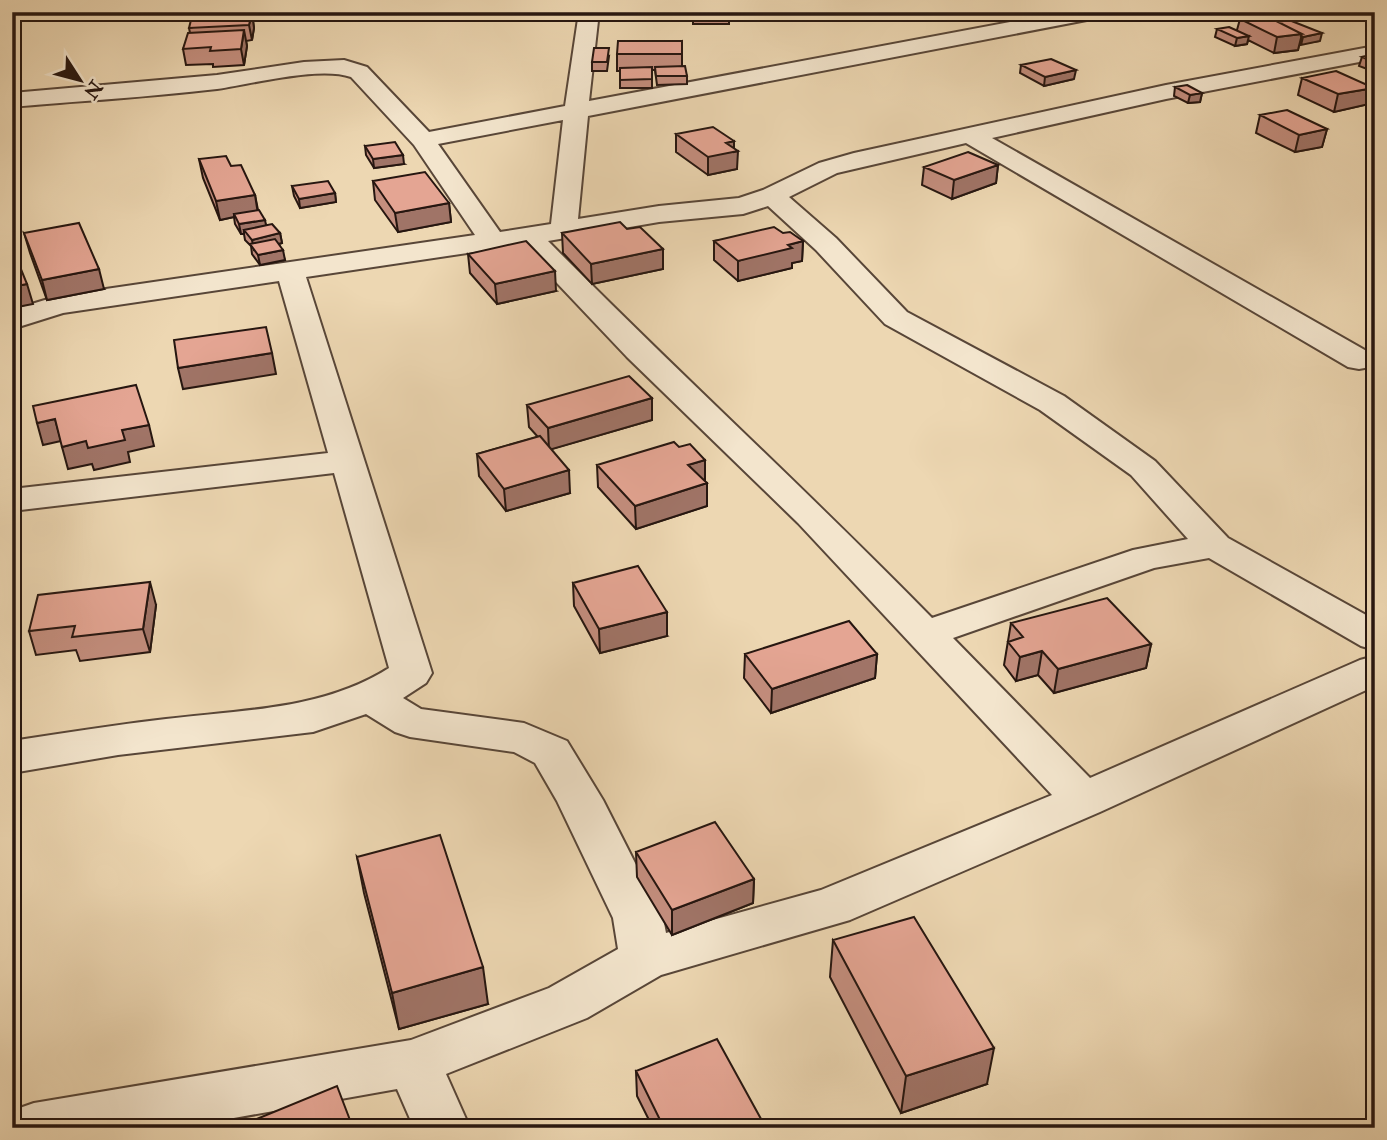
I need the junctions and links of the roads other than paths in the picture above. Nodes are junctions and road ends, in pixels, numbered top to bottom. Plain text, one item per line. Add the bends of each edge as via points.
1 (589, 12) edge
2 (1097, 12) edge
3 (1375, 52) edge
4 (12, 100) edge
5 (577, 110) junction
6 (971, 136) junction
7 (423, 140) junction
8 (772, 196) junction
9 (564, 230) junction
10 (528, 236) junction
11 (493, 241) junction
12 (290, 271) junction
13 (12, 320) edge
14 (1359, 360) dead end
15 (348, 461) junction
16 (12, 500) edge
17 (1214, 546) junction
18 (925, 634) junction
19 (1375, 637) edge
20 (1375, 670) edge
21 (369, 696) junction
22 (12, 757) edge
23 (1084, 800) junction
24 (645, 959) junction
25 (413, 1063) junction
26 (34, 1128) edge
27 (442, 1128) edge

1 - 5 street
2 - 5 street
3 - 6 street
4 - 7 street via 344,66 359,72
5 - 7 street
5 - 9 street
6 - 8 street via 828,168
6 - 14 street
7 - 11 street
8 - 9 street via 743,206
8 - 17 street via 826,244 896,318 1052,403 1143,468
9 - 10 street
10 - 11 street
10 - 18 street
11 - 12 street
12 - 13 street via 58,304
12 - 15 street
15 - 16 street
15 - 21 street via 411,673
17 - 18 street via 1146,558
17 - 19 street
18 - 23 street
20 - 23 street
21 - 22 street via 313,717
21 - 24 street via 410,722 524,738 551,752 638,918
23 - 24 street via 833,906
24 - 25 street via 568,1003
25 - 26 street
25 - 27 street

